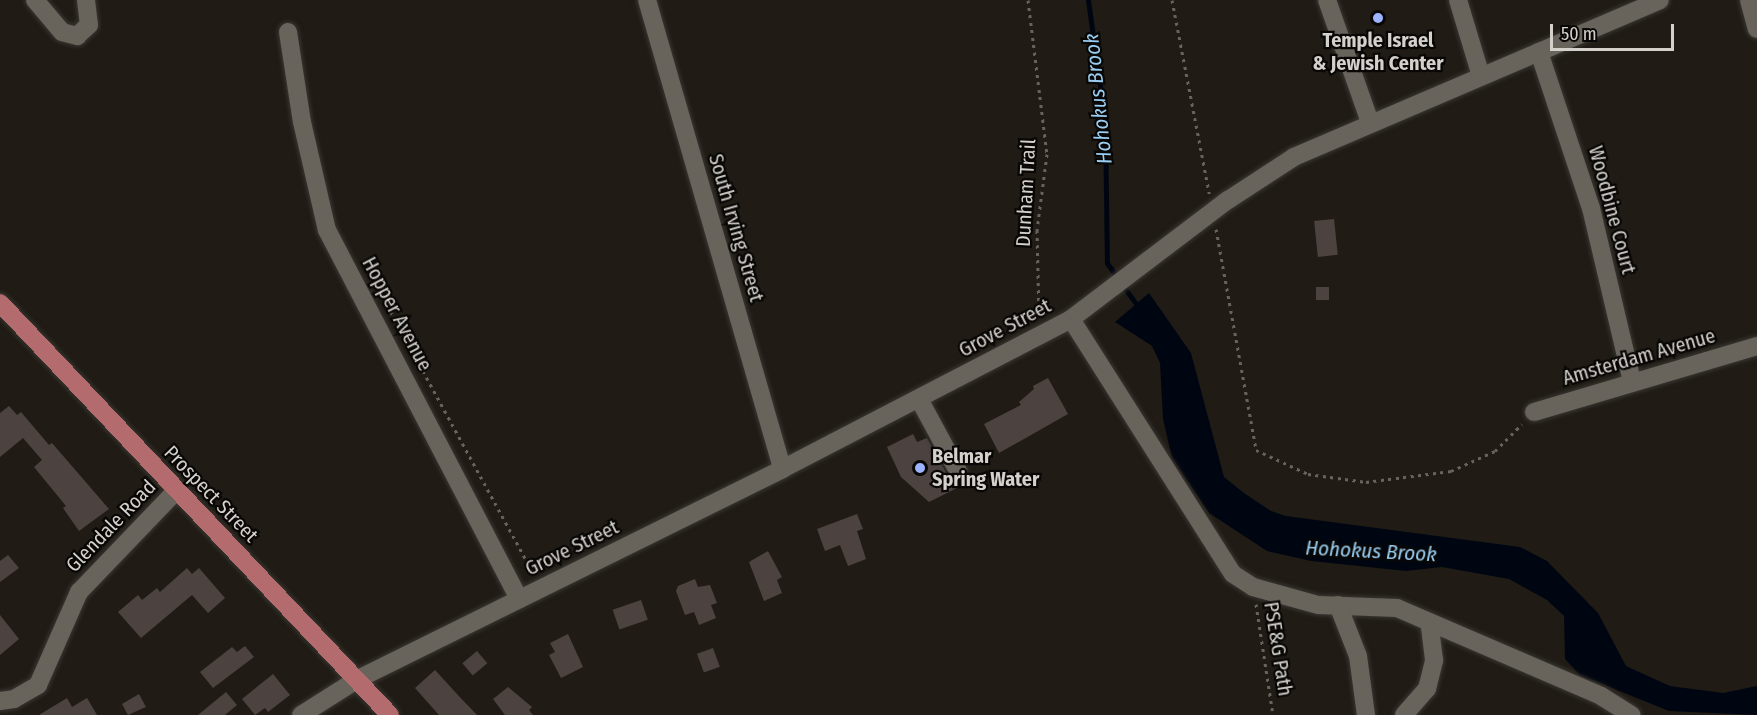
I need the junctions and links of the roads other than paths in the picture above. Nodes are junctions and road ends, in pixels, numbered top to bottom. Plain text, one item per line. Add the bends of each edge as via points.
1 (35, 0) edge
2 (86, 0) edge
3 (647, 0) edge
4 (1326, 0) edge
5 (1458, 0) edge
6 (1660, 0) edge
7 (1749, 0) edge
8 (1757, 30) edge
9 (288, 32) dead end
10 (1539, 52) junction
11 (1481, 76) junction
12 (1370, 122) junction
13 (0, 303) edge
14 (1071, 319) junction
15 (1757, 346) edge
16 (1632, 382) junction
17 (919, 399) junction
18 (1534, 412) road end
19 (782, 469) junction
20 (958, 471) dead end
21 (176, 491) junction
22 (519, 599) junction
23 (1338, 605) junction
24 (1430, 622) junction
25 (358, 679) junction
26 (0, 701) edge
27 (301, 715) edge
28 (390, 715) edge
29 (1366, 715) edge
30 (1404, 715) edge
31 (1632, 715) edge

1 - 2 street via 69,36 84,32 89,25
3 - 19 street, South Irving Street
4 - 12 street
5 - 11 street
6 - 10 street, Grove Street
7 - 8 street
9 - 22 street, Hopper Avenue via 302,122 327,230
10 - 11 street, Grove Street
10 - 16 street, Woodbine Court via 1591,208
11 - 12 street, Grove Street
12 - 14 street, Grove Street via 1260,177
13 - 21 main road, Prospect Street
14 - 17 street, Grove Street
14 - 23 street via 1233,574 1253,587 1318,606
15 - 16 street, Amsterdam Avenue
16 - 18 street, Amsterdam Avenue
17 - 19 street, Grove Street
17 - 20 street
19 - 22 street, Grove Street
21 - 25 main road, Prospect Street
21 - 26 street, Glendale Road via 80,592 38,685 14,699
22 - 25 street, Grove Street
23 - 24 street via 1397,608
23 - 29 street via 1358,656
24 - 30 street via 1434,660 1427,688
24 - 31 street via 1601,696
25 - 27 street, Grove Street
25 - 28 main road, Prospect Street

